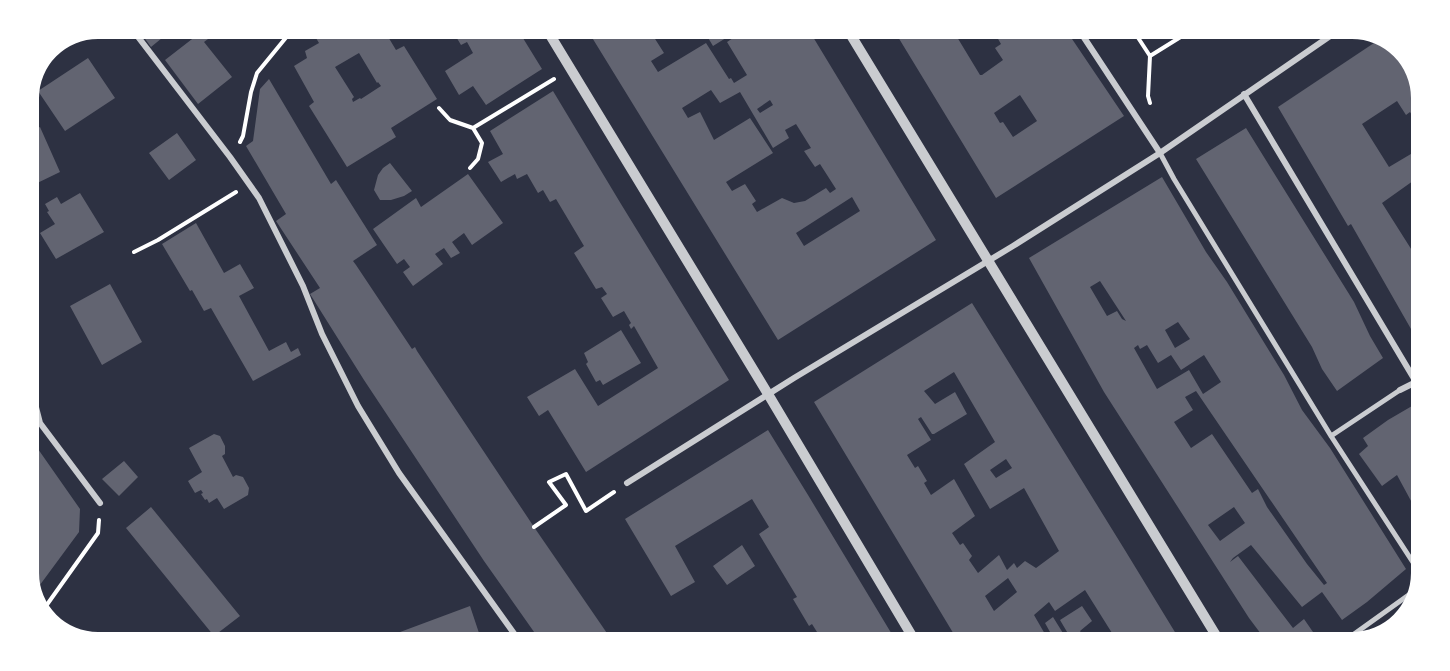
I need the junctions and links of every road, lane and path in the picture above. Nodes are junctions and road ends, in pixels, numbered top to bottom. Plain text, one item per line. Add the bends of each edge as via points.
1 (140, 39) edge
2 (285, 39) edge
3 (552, 39) edge
4 (853, 39) edge
5 (1085, 39) edge
6 (1139, 39) edge
7 (1177, 39) edge
8 (1326, 39) edge
9 (570, 69) junction
10 (1244, 94) junction
11 (439, 108) dead end
12 (473, 128) junction
13 (1160, 153) junction
14 (230, 157) junction
15 (470, 168) dead end
16 (249, 184) junction
17 (134, 252) dead end
18 (987, 261) junction
19 (1411, 371) edge
20 (1411, 384) edge
21 (1400, 390) joint
22 (768, 394) junction
23 (39, 419) edge
24 (1330, 436) junction
25 (627, 483) joint
26 (100, 503) joint
27 (534, 527) dead end
28 (1411, 559) edge
29 (1405, 598) edge
30 (48, 604) edge
31 (1357, 631) edge
32 (513, 632) edge
33 (910, 632) edge
34 (1214, 632) edge

1 - 14 street
2 - 14 path via 257,73 243,136
3 - 9 street
4 - 18 street
5 - 13 street
6 - 7 path via 1150,56
8 - 10 street
9 - 12 path
9 - 22 street
10 - 13 street
10 - 19 street
11 - 12 path via 450,120
12 - 15 path via 482,143 478,159
13 - 18 street
13 - 24 street
14 - 16 street
16 - 17 path
16 - 32 street via 303,286 358,406 399,473
18 - 22 street
18 - 34 street
20 - 21 street
21 - 24 street
22 - 25 street
22 - 33 street
23 - 26 street
24 - 28 street
25 - 27 path via 586,511 566,474 549,482 566,505
26 - 30 path via 98,533
29 - 31 street

